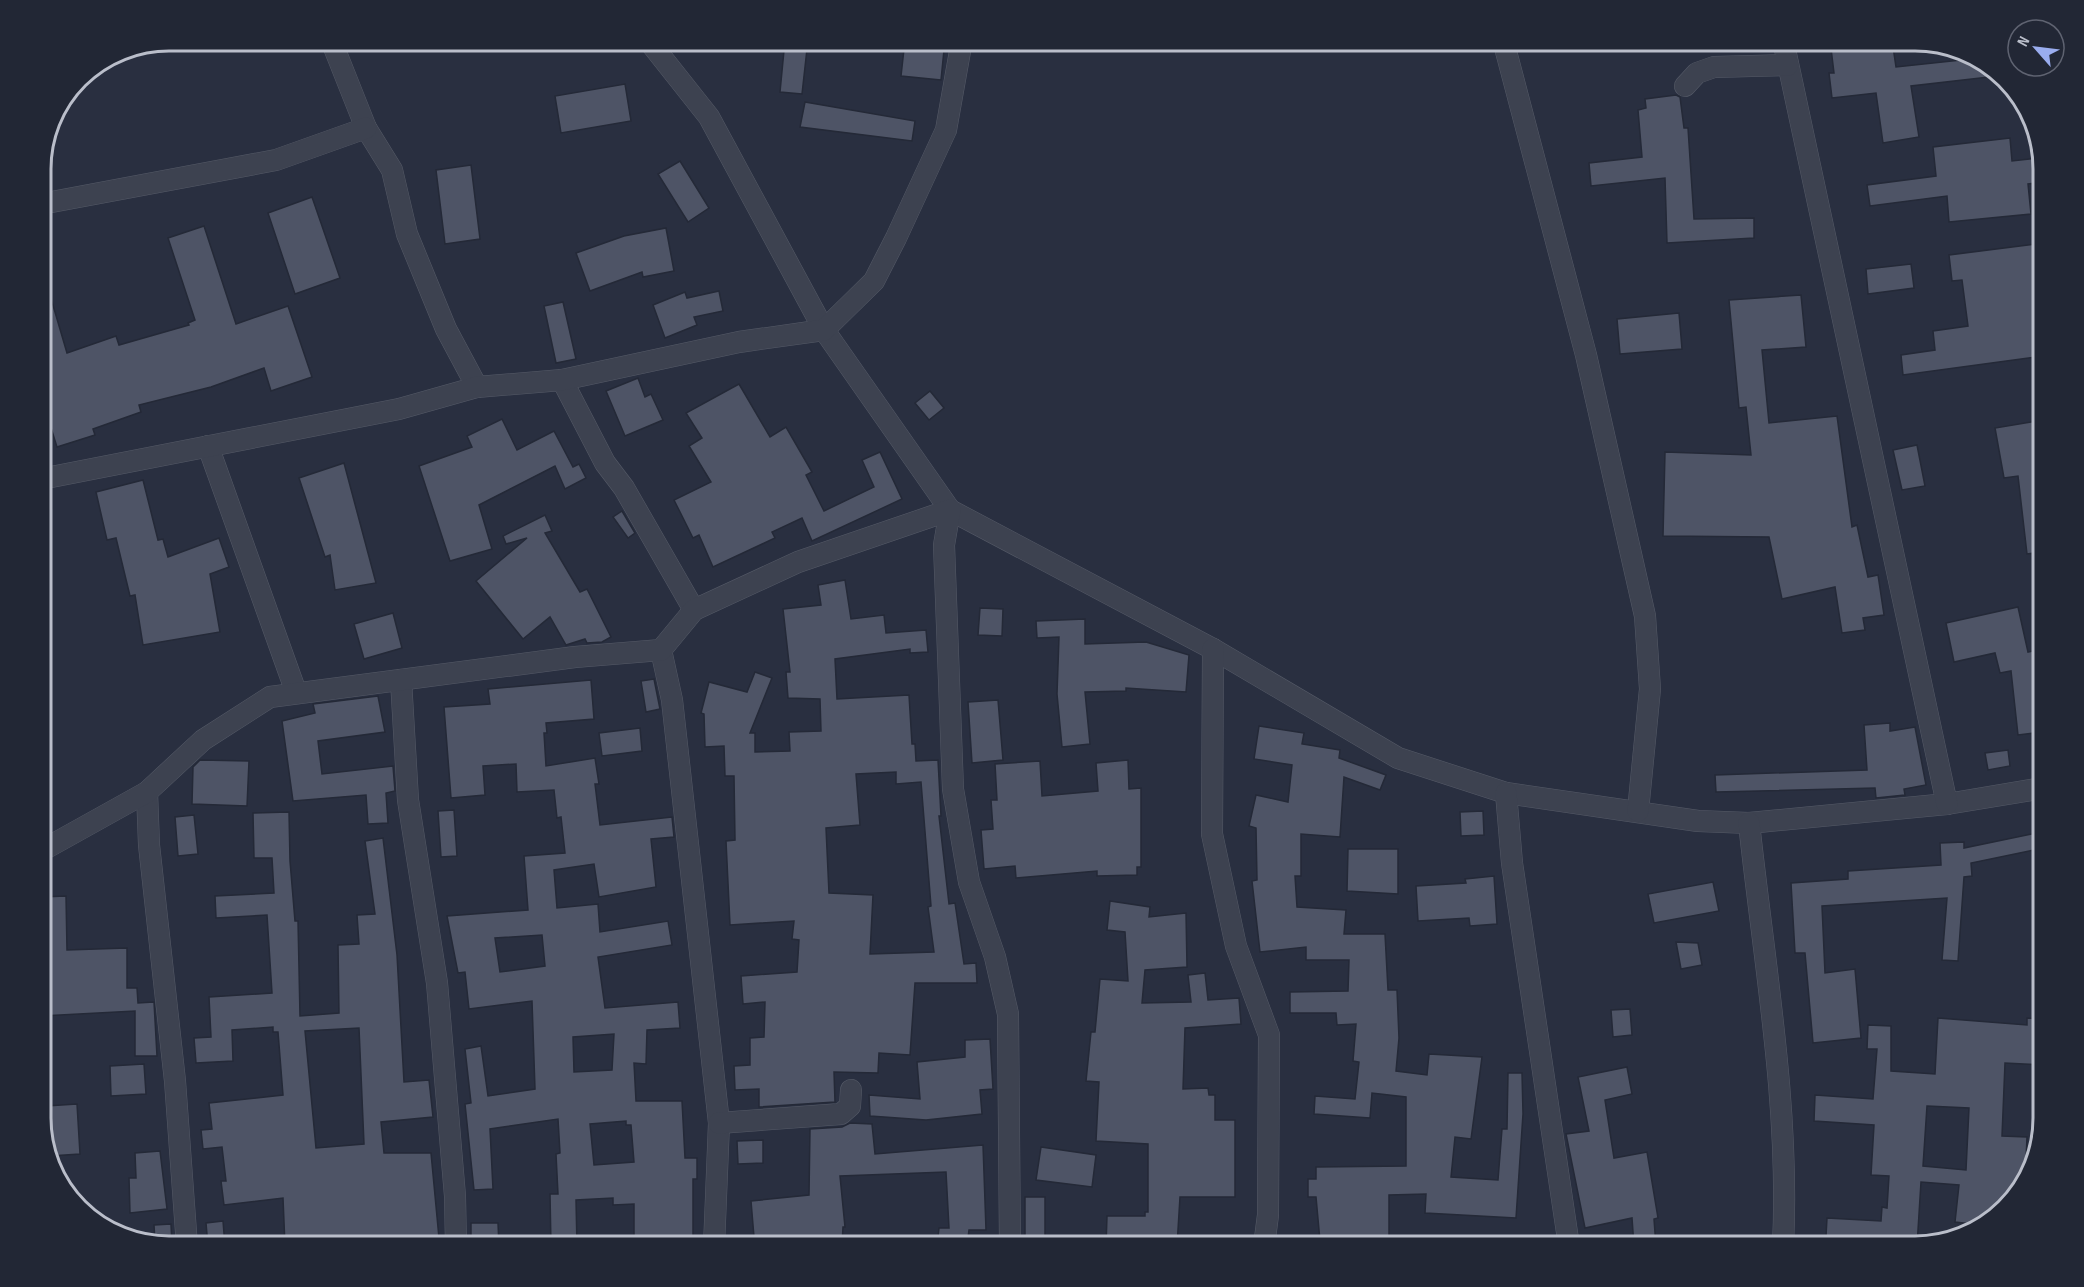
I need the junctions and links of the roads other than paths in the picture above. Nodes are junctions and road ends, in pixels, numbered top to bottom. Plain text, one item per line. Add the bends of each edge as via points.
1 (335, 51) edge
2 (657, 51) edge
3 (960, 51) edge
4 (1506, 51) edge
5 (1785, 51) edge
6 (1788, 65) junction
7 (1685, 86) dead end
8 (366, 128) junction
9 (51, 202) edge
10 (824, 330) junction
11 (562, 380) junction
12 (477, 387) junction
13 (208, 446) junction
14 (51, 477) edge
15 (950, 510) junction
16 (694, 610) junction
17 (661, 650) junction
18 (1213, 650) junction
19 (401, 681) junction
20 (296, 692) junction
21 (2033, 790) edge
22 (147, 792) junction
23 (1506, 793) junction
24 (1947, 804) junction
25 (1638, 811) junction
26 (1749, 823) junction
27 (51, 845) edge
28 (851, 1090) dead end
29 (719, 1123) junction
30 (186, 1236) edge
31 (456, 1236) edge
32 (714, 1236) edge
33 (1010, 1236) edge
34 (1265, 1236) edge
35 (1568, 1236) edge
36 (1784, 1236) edge

1 - 8 street
2 - 10 street via 708,117
3 - 10 street via 946,130 906,218 874,281
4 - 25 street via 1586,355 1645,616 1650,689
5 - 6 street
6 - 7 street via 1714,68 1697,73
6 - 24 street
8 - 9 street via 276,160
8 - 12 street via 392,170 407,234 446,329
10 - 11 street via 739,342
10 - 15 street
11 - 12 street
11 - 16 street via 605,463 624,488
12 - 13 street via 399,409
13 - 14 street
13 - 20 street
15 - 16 street via 798,562
15 - 18 street
15 - 33 street via 944,545 952,789 969,882 995,957 1008,1014
16 - 17 street
17 - 19 street via 575,657
17 - 29 street via 672,700
18 - 23 street via 1398,758
18 - 34 street via 1212,834 1236,946 1269,1035
19 - 20 street
19 - 31 street via 408,800 437,983
20 - 22 street via 270,697 203,740
21 - 24 street
22 - 27 street
22 - 30 street
23 - 25 street
23 - 35 street via 1512,863
24 - 26 street
25 - 26 street via 1698,821
26 - 36 street via 1781,1111
28 - 29 street via 850,1106 841,1114
29 - 32 street

